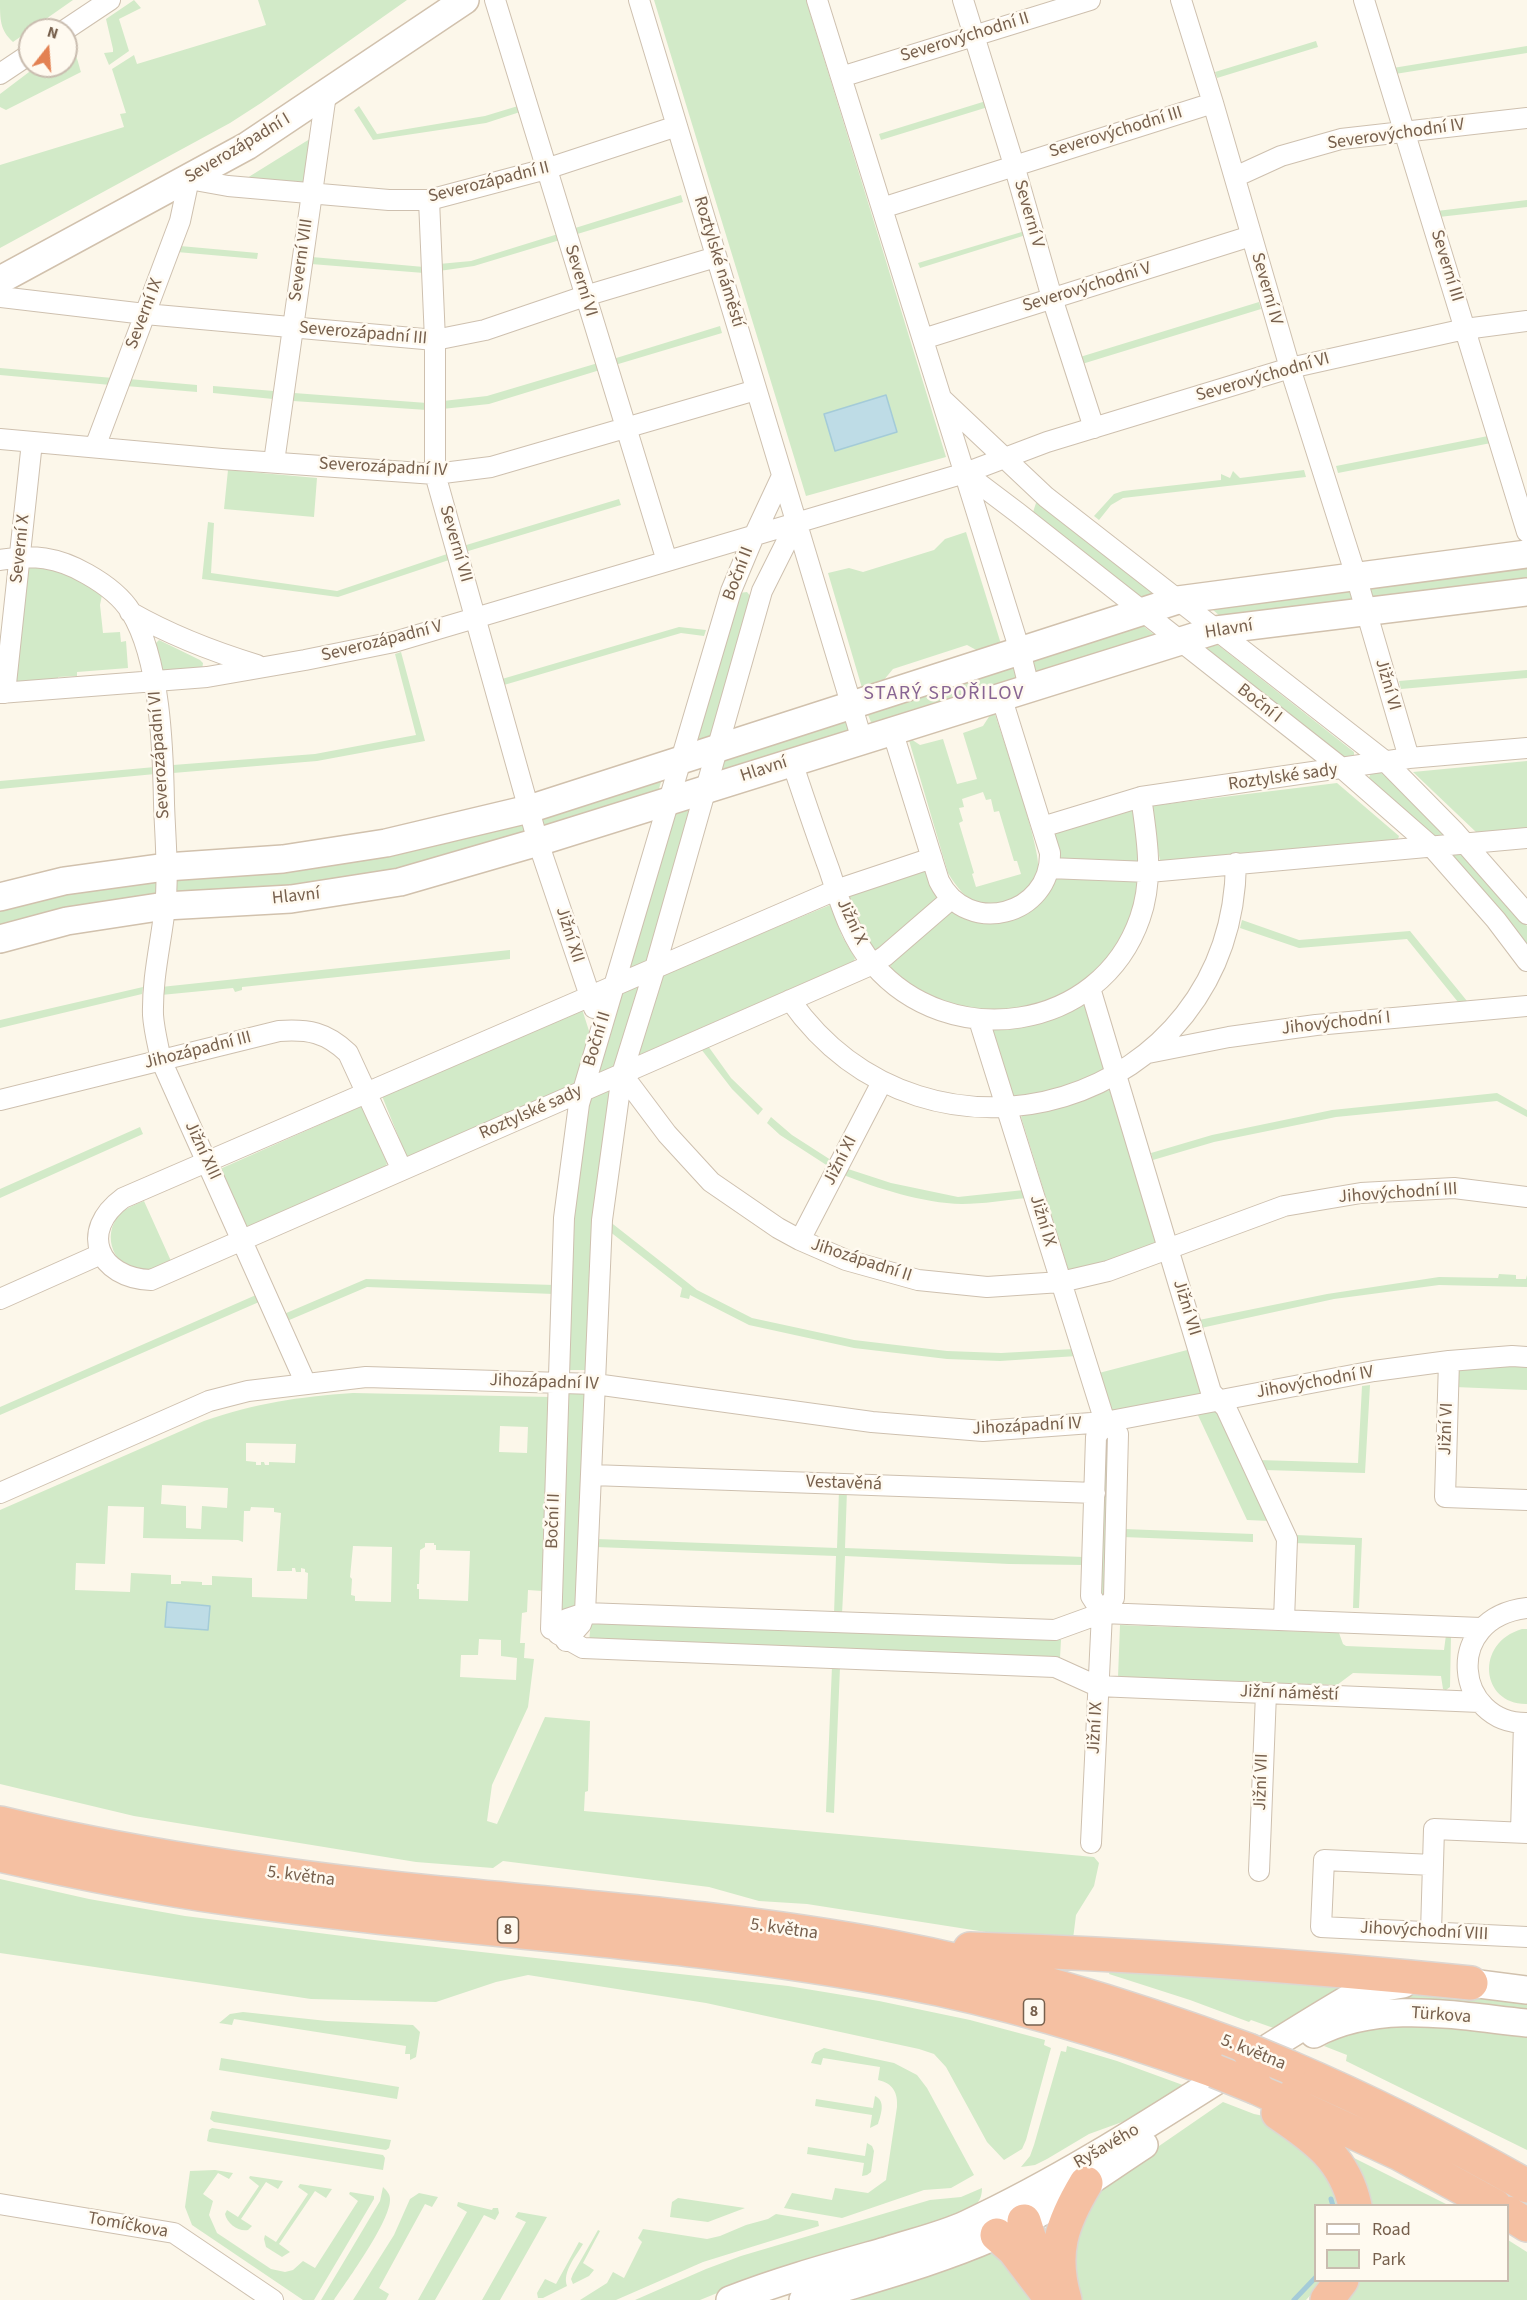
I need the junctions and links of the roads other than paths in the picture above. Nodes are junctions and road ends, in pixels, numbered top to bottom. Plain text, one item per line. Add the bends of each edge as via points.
1 (110, 0) edge
2 (465, 0) edge
3 (495, 0) edge
4 (639, 0) edge
5 (817, 0) edge
6 (963, 0) edge
7 (1090, 0) edge
8 (1181, 0) edge
9 (1364, 0) edge
10 (78, 21) edge
11 (975, 35) junction
12 (18, 59) edge
13 (2, 66) edge
14 (841, 77) junction
15 (326, 94) junction
16 (1213, 102) junction
17 (1527, 118) edge
18 (677, 126) junction
19 (1405, 131) junction
20 (1014, 165) junction
21 (546, 169) junction
22 (1235, 177) junction
23 (189, 179) junction
24 (311, 193) junction
25 (429, 200) junction
26 (882, 208) junction
27 (1251, 236) junction
28 (716, 258) junction
29 (0, 280) edge
30 (585, 296) junction
31 (0, 297) edge
32 (1052, 298) junction
33 (145, 315) junction
34 (1527, 321) edge
35 (293, 328) junction
36 (1465, 329) junction
37 (923, 339) junction
38 (435, 340) junction
39 (1290, 368) junction
40 (756, 390) junction
41 (942, 399) junction
42 (626, 428) junction
43 (1094, 428) junction
44 (0, 439) edge
45 (32, 442) junction
46 (95, 447) junction
47 (1003, 457) junction
48 (274, 462) junction
49 (965, 473) junction
50 (435, 474) junction
51 (782, 476) junction
52 (796, 523) junction
53 (1527, 532) edge
54 (754, 536) junction
55 (1527, 554) edge
56 (20, 557) junction
57 (0, 560) edge
58 (667, 561) junction
59 (1356, 576) junction
60 (1527, 592) edge
61 (1178, 600) junction
62 (1142, 611) junction
63 (130, 612) junction
64 (1365, 612) junction
65 (476, 618) junction
66 (1216, 630) junction
67 (1178, 640) junction
68 (1020, 651) junction
69 (262, 667) junction
70 (154, 681) junction
71 (1029, 687) junction
72 (3, 693) edge
73 (1001, 696) junction
74 (851, 705) junction
75 (892, 730) junction
76 (862, 740) junction
77 (716, 748) junction
78 (1527, 748) edge
79 (1408, 758) junction
80 (680, 760) junction
81 (792, 762) junction
82 (1386, 762) junction
83 (1343, 769) junction
84 (705, 789) junction
85 (1141, 797) junction
86 (668, 801) junction
87 (529, 809) junction
88 (1042, 827) junction
89 (1527, 838) edge
90 (538, 842) junction
91 (1466, 843) junction
92 (1431, 846) junction
93 (932, 858) junction
94 (1236, 863) junction
95 (166, 867) junction
96 (1049, 868) junction
97 (1149, 872) junction
98 (836, 890) junction
99 (0, 897) edge
100 (951, 899) junction
101 (165, 906) junction
102 (1527, 914) edge
103 (0, 939) edge
104 (1527, 961) edge
105 (873, 964) junction
106 (655, 968) junction
107 (616, 985) junction
108 (1090, 988) junction
109 (590, 996) junction
110 (790, 1000) junction
111 (1527, 1006) edge
112 (979, 1020) junction
113 (600, 1029) junction
114 (1146, 1054) junction
115 (161, 1060) junction
116 (622, 1074) junction
117 (1116, 1075) junction
118 (882, 1082) junction
119 (582, 1091) junction
120 (366, 1093) junction
121 (0, 1100) edge
122 (1006, 1108) junction
123 (208, 1161) junction
124 (402, 1170) junction
125 (1527, 1197) edge
126 (242, 1240) junction
127 (800, 1240) junction
128 (1168, 1250) junction
129 (101, 1254) junction
130 (1062, 1282) junction
131 (0, 1299) edge
132 (1527, 1357) edge
133 (1449, 1361) junction
134 (558, 1383) junction
135 (306, 1384) junction
136 (594, 1384) junction
137 (1218, 1400) junction
138 (1105, 1422) junction
139 (592, 1475) junction
140 (0, 1493) edge
141 (1095, 1493) junction
142 (1527, 1500) edge
143 (1527, 1608) edge
144 (585, 1613) junction
145 (1102, 1613) junction
146 (1284, 1620) junction
147 (1481, 1628) junction
148 (559, 1635) junction
149 (1097, 1686) junction
150 (1266, 1693) junction
151 (1480, 1702) junction
152 (1526, 1723) edge
153 (0, 1823) edge
154 (1524, 1833) edge
155 (1091, 1843) dead end
156 (0, 1855) edge
157 (1433, 1865) junction
158 (1259, 1871) dead end
159 (1431, 1932) junction
160 (1527, 1937) edge
161 (892, 1947) junction
162 (1471, 1983) junction
163 (1527, 1990) edge
164 (1356, 2018) joint
165 (1527, 2023) edge
166 (1253, 2090) junction
167 (1421, 2128) junction
168 (1527, 2171) edge
169 (1086, 2183) junction
170 (1527, 2187) edge
171 (0, 2204) edge
172 (1355, 2204) edge
173 (1493, 2204) edge
174 (1509, 2214) edge
175 (965, 2225) junction
176 (1527, 2225) edge
177 (1010, 2228) junction
178 (1340, 2282) edge
179 (1055, 2298) edge
180 (273, 2300) edge
181 (730, 2300) edge
182 (803, 2300) edge
183 (1327, 2300) edge

1 - 10 street
2 - 15 street, Severozápadní I
3 - 21 street, Severní VI
4 - 18 street, Roztylské náměstí
5 - 14 street
6 - 11 street, Severní V
7 - 11 street, Severovýchodní II
8 - 16 street, Severní IV
9 - 19 street, Severní III
11 - 14 street, Severovýchodní II
11 - 20 street, Severní V
12 - 13 street
14 - 26 street
15 - 23 street, Severozápadní I
15 - 24 street, Severní VIII
16 - 20 street, Severovýchodní III
16 - 22 street, Severní IV
17 - 19 street, Severovýchodní IV
18 - 21 street, Severozápadní II
18 - 28 street, Roztylské náměstí
19 - 22 street, Severovýchodní IV via 1315,146
19 - 36 street, Severní III
20 - 26 street, Severovýchodní III
20 - 32 street, Severní V
21 - 25 street, Severozápadní II
21 - 30 street, Severní VI
22 - 27 street, Severní IV
23 - 24 street, Severozápadní II
23 - 29 street, Severozápadní I
23 - 33 street, Severní IX via 184,210
24 - 25 street, Severozápadní II
24 - 35 street, Severní VIII
25 - 38 street, Severní VII
26 - 37 street
27 - 32 street, Severovýchodní V
27 - 39 street, Severní IV
28 - 30 street, Severozápadní III
28 - 40 street, Roztylské náměstí
30 - 38 street, Severozápadní III via 485,330
30 - 42 street, Severní VI
31 - 33 street, Severozápadní III
32 - 37 street, Severovýchodní V
32 - 43 street, Severní V
33 - 35 street, Severozápadní III
33 - 46 street, Severní IX
34 - 36 street, Severovýchodní VI
35 - 38 street, Severozápadní III
35 - 48 street, Severní VIII
36 - 39 street, Severovýchodní VI
36 - 53 street, Severní III
37 - 41 street
38 - 50 street, Severní VII
39 - 43 street, Severovýchodní VI
39 - 59 street, Severní IV
40 - 42 street, Severozápadní IV
40 - 51 street, Roztylské náměstí
41 - 47 street
41 - 49 street
42 - 50 street, Severozápadní IV via 491,467
42 - 58 street, Severní VI
43 - 47 street, Severovýchodní VI
44 - 45 street, Severozápadní IV
45 - 46 street, Severozápadní IV
45 - 56 street, Severní X
46 - 48 street, Severozápadní IV
47 - 49 street, Severovýchodní VI
47 - 61 street, Boční I via 1046,497
48 - 50 street, Severozápadní IV
49 - 52 street
49 - 62 street, Boční I
49 - 68 street
50 - 65 street, Severní VII
51 - 52 street, Roztylské náměstí
51 - 54 street, Boční II
52 - 54 street, Severozápadní V
52 - 74 street, Roztylské náměstí
52 - 77 street, Boční II via 762,591
54 - 58 street, Severozápadní V
54 - 80 street, Boční II via 731,591
55 - 59 street, Hlavní
56 - 57 street, Severozápadní VI
56 - 63 street, Severozápadní VI via 43,557 78,569 98,581
56 - 72 street, Severní X
58 - 65 street, Severozápadní V
59 - 61 street, Hlavní
59 - 64 street, Jižní VI
60 - 64 street, Hlavní
61 - 62 street, Hlavní
61 - 66 street, Boční I
62 - 67 street, Boční I
62 - 68 street, Hlavní
63 - 69 street, Severozápadní VI via 207,650
63 - 70 street, Severozápadní VI
64 - 66 street, Hlavní
64 - 79 street, Jižní VI
65 - 69 street, Severozápadní V via 394,642
65 - 87 street, Severní VII
66 - 67 street, Hlavní
66 - 82 street, Boční I
67 - 71 street, Hlavní
67 - 83 street, Boční I
68 - 71 street
68 - 74 street, Hlavní
69 - 70 street, Severozápadní V
70 - 72 street, Severozápadní V
70 - 95 street, Severozápadní VI via 161,726
71 - 73 street, Hlavní
73 - 75 street, Hlavní
73 - 88 street
74 - 76 street, Roztylské náměstí
74 - 77 street, Hlavní
75 - 76 street, Hlavní
75 - 93 street
76 - 81 street, Hlavní
77 - 80 street, Hlavní
77 - 84 street, Boční II
78 - 79 street, Roztylské sady
79 - 82 street, Roztylské sady
80 - 86 street, Boční II
80 - 87 street, Hlavní
81 - 84 street, Hlavní
81 - 98 street, Jižní X
82 - 83 street, Roztylské sady
82 - 91 street, Boční I
83 - 85 street, Roztylské sady
83 - 92 street, Boční I
84 - 86 street, Hlavní
84 - 106 street, Boční II
85 - 88 street, Roztylské sady
85 - 97 street, Jižní X
86 - 90 street, Hlavní
86 - 107 street, Boční II
87 - 90 street, Jižní XII
87 - 95 street, Hlavní via 386,843 283,859
88 - 96 street via 1050,853
89 - 91 street
90 - 101 street, Hlavní via 400,882 291,899
90 - 109 street, Jižní XII
91 - 92 street
91 - 102 street, Boční I
92 - 94 street
92 - 104 street, Boční I
93 - 98 street
93 - 100 street via 939,881
94 - 97 street
94 - 114 street via 1230,920 1213,968 1192,1004
95 - 99 street, Hlavní via 64,881
95 - 101 street, Severozápadní VI
96 - 97 street
96 - 100 street via 1037,892 1012,910 999,914 975,912
97 - 108 street, Jižní X via 1143,909 1129,942
98 - 105 street, Jižní X via 851,929
98 - 106 street
100 - 105 street, Roztylské sady
101 - 103 street, Hlavní via 67,921
101 - 115 street, Jižní XIII via 153,991 153,1018
105 - 110 street, Roztylské sady
105 - 112 street, Jižní X via 897,987 928,1006
106 - 107 street
106 - 116 street, Boční II
107 - 109 street
107 - 113 street, Boční II
108 - 112 street, Jižní X via 1033,1016
108 - 117 street, Jižní VII
109 - 113 street, Jižní XII
109 - 120 street
110 - 116 street, Roztylské sady
110 - 118 street via 835,1050
111 - 114 street, Jihovýchodní I via 1316,1025
112 - 122 street, Jižní IX
113 - 119 street, Boční II
114 - 117 street
115 - 120 street, Jihozápadní III via 279,1031 318,1033 348,1053
115 - 121 street, Jihozápadní III
115 - 123 street, Jižní XIII
116 - 119 street, Roztylské sady
116 - 127 street, Jihozápadní II via 667,1134 711,1182
116 - 136 street, Boční II via 602,1221
117 - 122 street via 1053,1101
117 - 128 street, Jižní VII
118 - 122 street via 929,1100
118 - 127 street, Jižní XI
119 - 124 street, Roztylské sady
119 - 134 street, Boční II via 564,1218
120 - 123 street
120 - 124 street, Jihozápadní III
122 - 130 street, Jižní IX
123 - 126 street, Jižní XIII
123 - 129 street via 112,1206 99,1231
124 - 126 street, Roztylské sady
125 - 128 street, Jihovýchodní III via 1454,1188 1361,1193 1284,1206
126 - 129 street, Roztylské sady via 151,1280 120,1274
126 - 135 street, Jižní XIII
127 - 130 street, Jihozápadní II via 846,1260 918,1280 987,1287
128 - 130 street, Jihovýchodní III
128 - 137 street, Jižní VII via 1211,1392
129 - 131 street
130 - 138 street, Jižní IX
132 - 133 street, Jihovýchodní IV
133 - 137 street, Jihovýchodní IV
133 - 142 street, Jižní VI via 1445,1497
134 - 135 street, Jihozápadní IV via 366,1377
134 - 136 street, Jihozápadní IV
134 - 148 street, Boční II
135 - 140 street, Jihozápadní IV via 248,1391 209,1401
136 - 138 street, Jihozápadní IV via 872,1422 983,1431
136 - 139 street, Boční II
137 - 138 street, Jihovýchodní IV
137 - 146 street, Jižní VII via 1227,1408 1287,1539
138 - 141 street, Jižní IX via 1096,1437
138 - 145 street, Jižní IX via 1118,1434 1114,1598
139 - 141 street, Vestavěná
139 - 144 street, Boční II
141 - 145 street, Jižní IX via 1090,1596
143 - 147 street via 1495,1616
144 - 145 street via 1055,1630
144 - 148 street via 581,1624
145 - 146 street
145 - 149 street, Jižní IX
146 - 147 street
147 - 151 street via 1468,1657 1472,1689
148 - 149 street via 583,1648 1055,1667
149 - 150 street, Jižní náměstí
149 - 155 street, Jižní IX
150 - 151 street, Jižní náměstí
150 - 158 street, Jižní VII
151 - 152 street via 1508,1721
152 - 154 street
153 - 161 highway, 5. května / 8 via 231,1868 704,1919
154 - 157 street via 1434,1828
156 - 166 highway, 5. května / 8, bridge via 225,1898 690,1948 849,1972 1023,2008 1120,2037 1215,2071
157 - 159 street
157 - 159 street, Jihovýchodní VIII via 1324,1860 1321,1927
159 - 160 street, Jihovýchodní VIII
161 - 162 highway via 1099,1954 1356,1971
161 - 167 highway, 5. května / 8, bridge via 1073,1991 1248,2050
162 - 163 street, Türkova
162 - 175 street, Ryšavého via 1397,1984 1350,1998 1171,2111 1013,2202
164 - 165 street, Türkova via 1411,2013
164 - 169 street, Ryšavého via 1306,2039
166 - 172 highway via 1327,2151 1348,2179
166 - 173 highway, 5. května / 8 via 1400,2154
167 - 168 highway
167 - 170 highway, 5. května / 8
169 - 177 street, Ryšavého
169 - 179 highway via 1067,2215
171 - 180 street, Tomíčkova via 174,2233
174 - 176 highway
175 - 177 street
175 - 181 street, Ryšavého
177 - 179 highway
177 - 182 street, Ryšavého via 969,2247
178 - 183 highway

